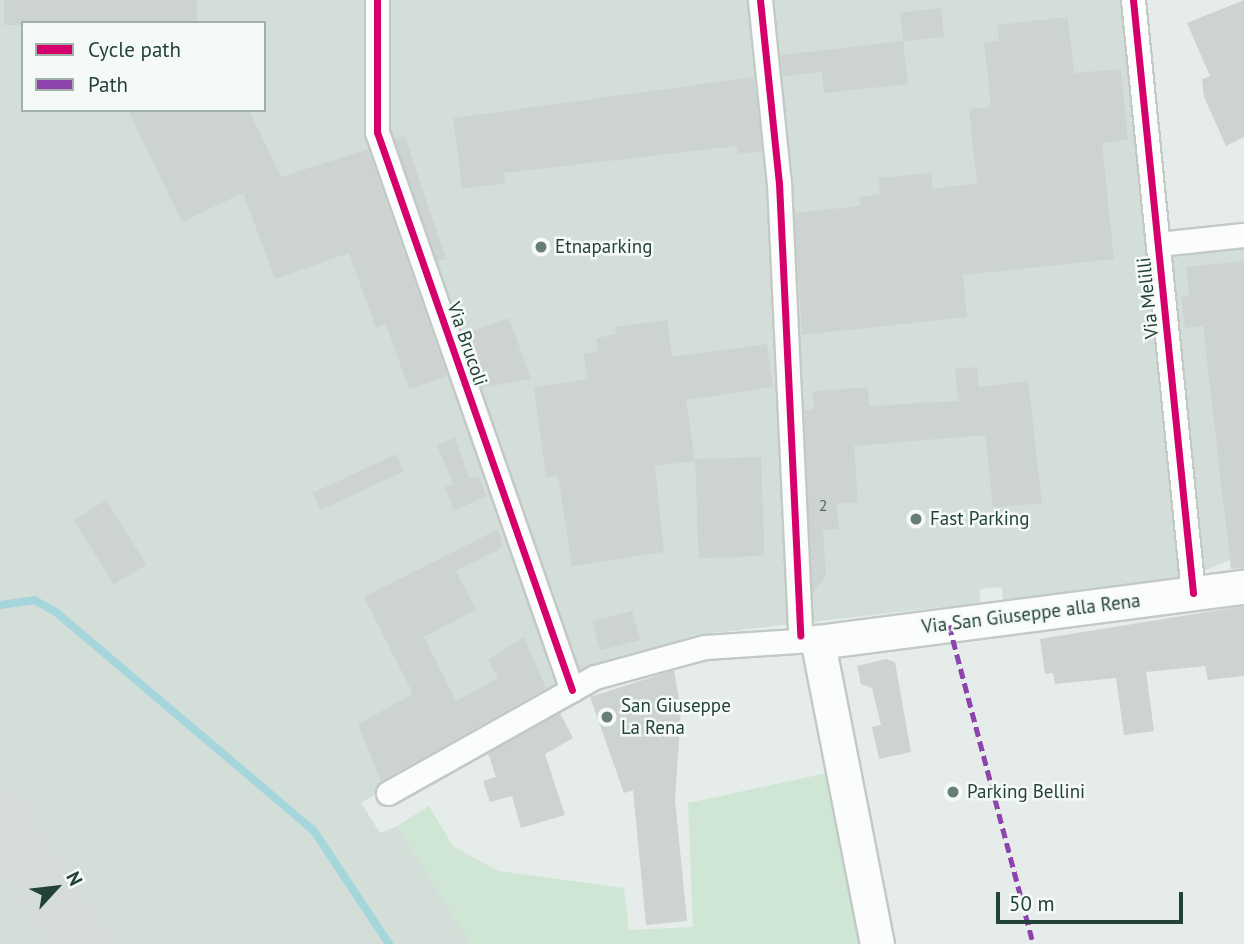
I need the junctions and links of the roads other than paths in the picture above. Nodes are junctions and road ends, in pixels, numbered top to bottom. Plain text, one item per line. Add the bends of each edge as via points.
1 (377, 0) edge
2 (760, 0) edge
3 (1133, 0) edge
4 (1244, 235) edge
5 (1158, 244) junction
6 (1244, 587) edge
7 (1193, 593) junction
8 (809, 639) junction
9 (572, 690) junction
10 (388, 793) dead end
11 (877, 944) edge

1 - 9 street, Via Brucoli via 372,90 377,132
2 - 8 street via 779,183
3 - 5 street, Via Melilli
4 - 5 street
5 - 7 street, Via Melilli
6 - 7 main road, Via San Giuseppe alla Rena
7 - 8 main road, Via San Giuseppe alla Rena
8 - 9 street, Via San Giuseppe alla Rena via 674,654
8 - 11 main road
9 - 10 street, Via San Giuseppe alla Rena

